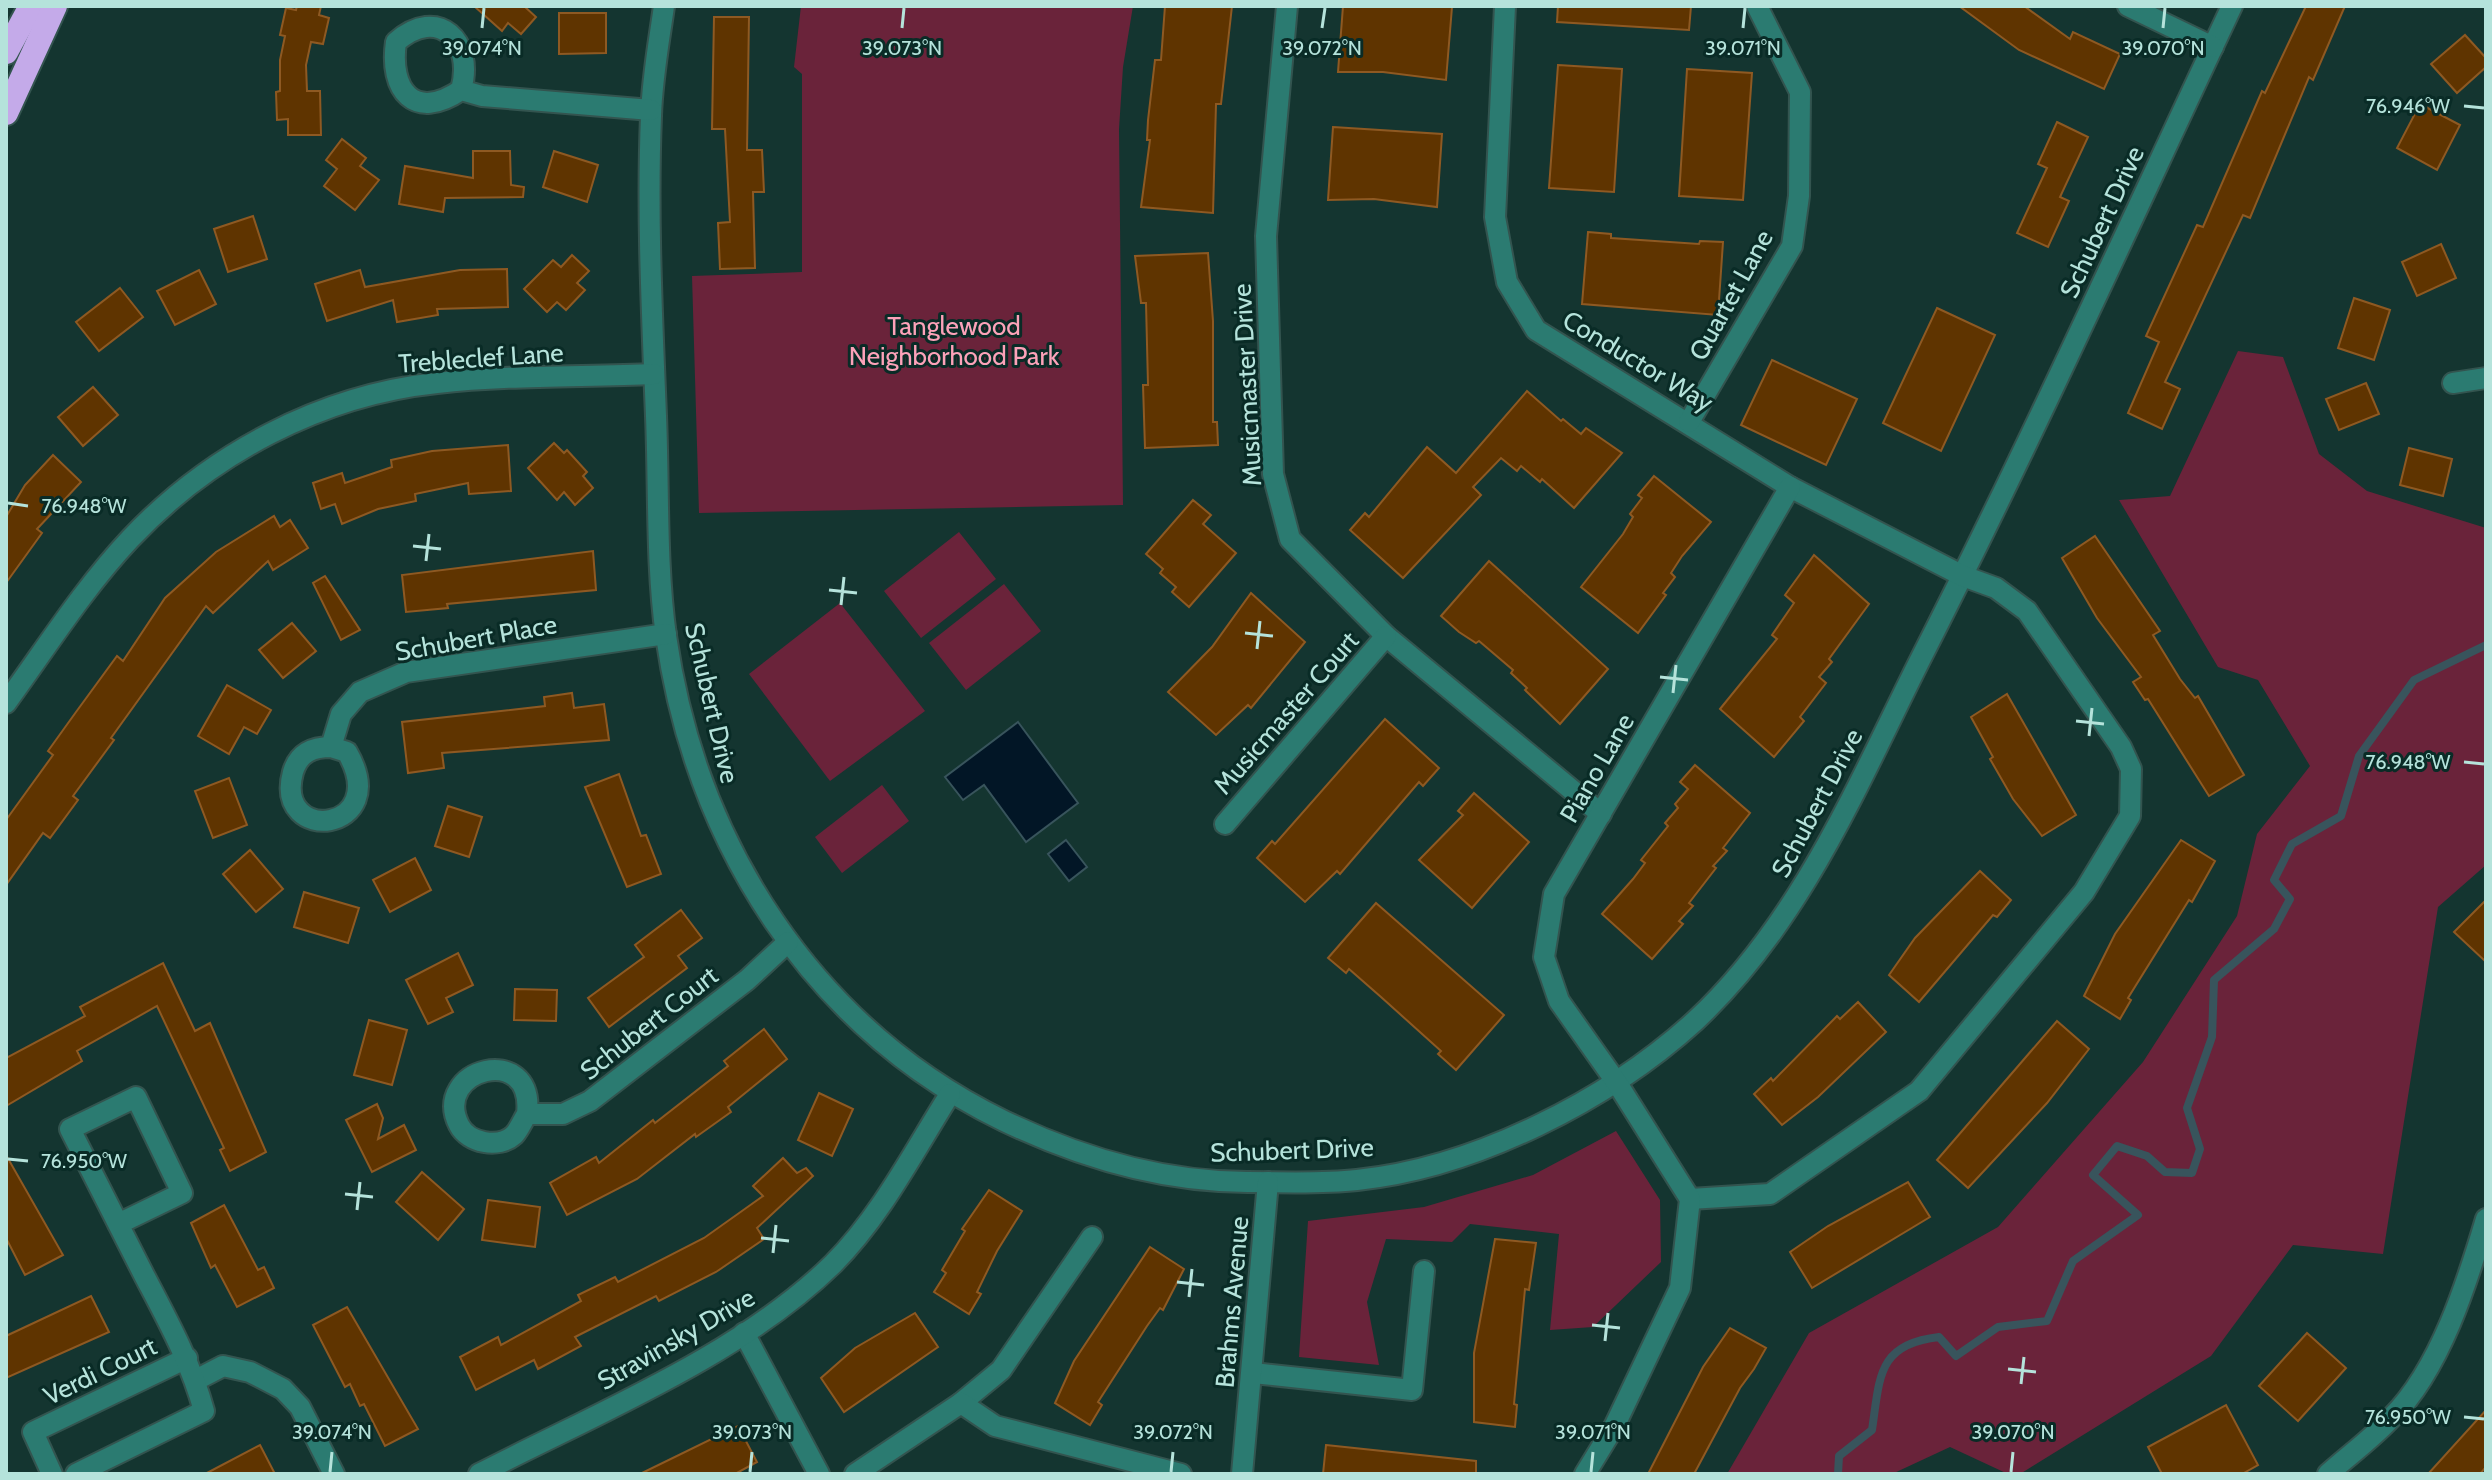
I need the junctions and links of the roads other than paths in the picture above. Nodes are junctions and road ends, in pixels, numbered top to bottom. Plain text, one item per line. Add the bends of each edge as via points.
1 (31, 6) edge
2 (55, 6) edge
3 (664, 6) edge
4 (1287, 6) edge
5 (1505, 6) edge
6 (1757, 6) edge
7 (2128, 6) edge
8 (2232, 6) edge
9 (2213, 47) junction
10 (6, 52) edge
11 (461, 90) dead end
12 (651, 110) junction
13 (6, 113) edge
14 (654, 374) junction
15 (2486, 378) edge
16 (2453, 383) dead end
17 (1689, 422) junction
18 (1790, 487) junction
19 (1963, 576) junction
20 (666, 634) junction
21 (1386, 636) junction
22 (6, 703) edge
23 (331, 747) dead end
24 (1601, 814) junction
25 (1225, 824) dead end
26 (788, 942) junction
27 (1617, 1083) junction
28 (950, 1094) junction
29 (527, 1114) dead end
30 (1268, 1182) junction
31 (1690, 1199) junction
32 (2486, 1219) edge
33 (118, 1224) junction
34 (1092, 1237) dead end
35 (1424, 1271) dead end
36 (744, 1333) junction
37 (187, 1358) junction
38 (1253, 1373) junction
39 (196, 1380) junction
40 (961, 1403) junction
41 (52, 1474) edge
42 (76, 1474) edge
43 (334, 1474) edge
44 (479, 1474) edge
45 (819, 1474) edge
46 (855, 1474) edge
47 (1181, 1474) edge
48 (1242, 1474) edge
49 (1585, 1474) edge
50 (2328, 1474) edge

1 - 10 highway
2 - 13 highway
3 - 12 street, Schubert Drive
4 - 21 street, Musicmaster Drive via 1266,236 1273,474 1290,539
5 - 17 street, Conductor Way via 1495,217 1507,282 1536,330
6 - 17 street, Quartet Lane via 1800,92 1796,224 1792,246
7 - 9 street
8 - 9 street, Schubert Drive
9 - 19 street, Schubert Drive
11 - 12 street
12 - 14 street, Schubert Drive
14 - 20 street, Schubert Drive
14 - 22 street, Trebleclef Lane via 436,383 377,394 288,422 195,480 131,538
15 - 16 street
17 - 18 street, Conductor Way
18 - 19 street, Conductor Way
18 - 24 street, Piano Lane
19 - 27 street, Schubert Drive via 1794,903 1695,1020
19 - 31 street, Conductor Way via 1996,588 2027,611 2131,769 2130,816 2084,892 1919,1091 1770,1194
20 - 23 street, Schubert Place via 406,672 360,692 341,714
20 - 26 street, Schubert Drive via 708,801 756,896
21 - 24 street, Musicmaster Drive
21 - 25 street, Musicmaster Court
24 - 27 street, Piano Lane via 1554,894 1544,957 1559,1001
26 - 28 street, Schubert Drive via 858,1022
26 - 29 street, Schubert Court via 590,1101 563,1114
27 - 30 street, Schubert Drive via 1531,1130 1456,1157 1361,1180
27 - 31 street, Piano Lane
28 - 30 street, Schubert Drive via 1047,1142 1128,1168 1216,1182
28 - 36 street, Stravinsky Drive via 865,1228 833,1264
30 - 38 street, Brahms Avenue
31 - 49 street via 1680,1288 1615,1425
32 - 50 street via 2467,1283 2436,1353 2394,1416
33 - 33 street via 70,1129 136,1097 182,1193
33 - 37 street
34 - 40 street via 1001,1370
35 - 38 street via 1412,1390
36 - 44 street, Stravinsky Drive
36 - 45 street
37 - 39 street
37 - 41 street, Verdi Court via 33,1432
38 - 48 street, Brahms Avenue
39 - 42 street via 204,1411
39 - 43 street via 223,1366 250,1372 283,1389 300,1407
40 - 46 street
40 - 47 street via 995,1426

